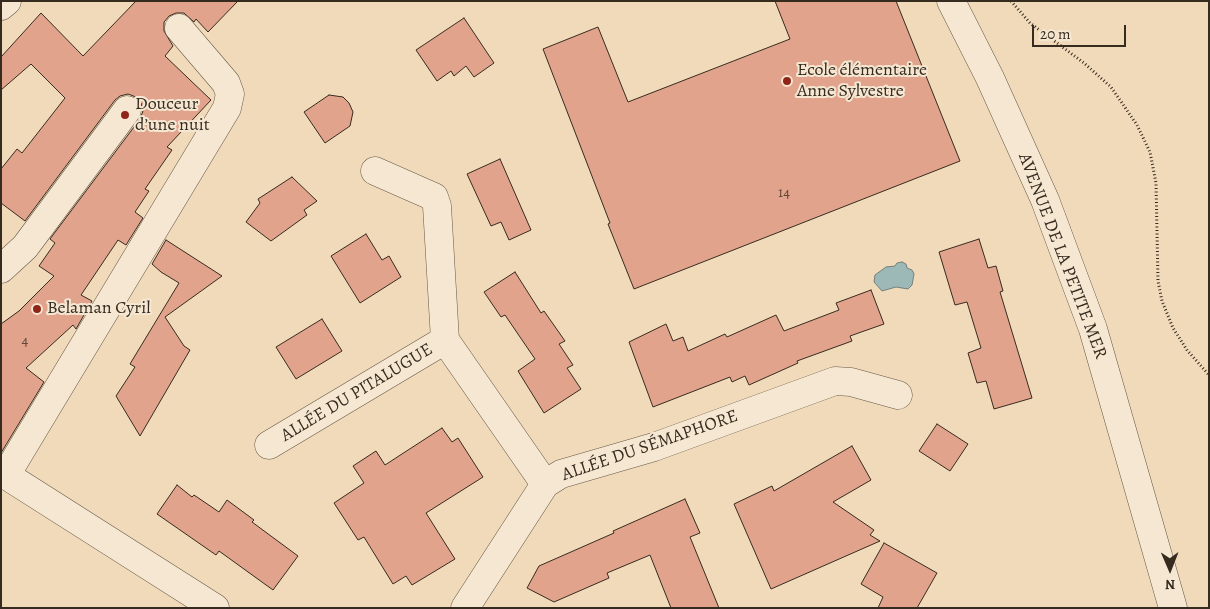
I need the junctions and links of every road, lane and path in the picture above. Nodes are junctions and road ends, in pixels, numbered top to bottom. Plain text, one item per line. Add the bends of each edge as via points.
1 (7, 1) edge
2 (950, 1) edge
3 (1011, 1) edge
4 (1, 6) edge
5 (179, 28) dead end
6 (127, 110) dead end
7 (375, 170) dead end
8 (1, 269) edge
9 (445, 340) junction
10 (1209, 375) edge
11 (898, 395) dead end
12 (269, 445) dead end
13 (4, 473) edge
14 (545, 484) junction
15 (215, 608) edge
16 (465, 608) edge
17 (1173, 608) edge

1 - 4 street
2 - 17 street, AVENUE DE LA PETITE MER via 990,78 1045,200 1093,329
3 - 10 path via 1030,23 1110,87 1137,125 1150,152 1156,183 1158,281 1162,301 1173,328
5 - 13 street via 226,83 230,94 227,108
6 - 8 street via 26,247
7 - 9 street, ALLÉE DU PITALUGUE via 434,197 438,206
9 - 12 street, ALLÉE DU PITALUGUE
9 - 14 street, ALLÉE DU PITALUGUE
11 - 14 street, ALLÉE DU SÉMAPHORE via 835,381 654,447 561,474
13 - 15 street
14 - 16 street, ALLÉE DU SÉMAPHORE

